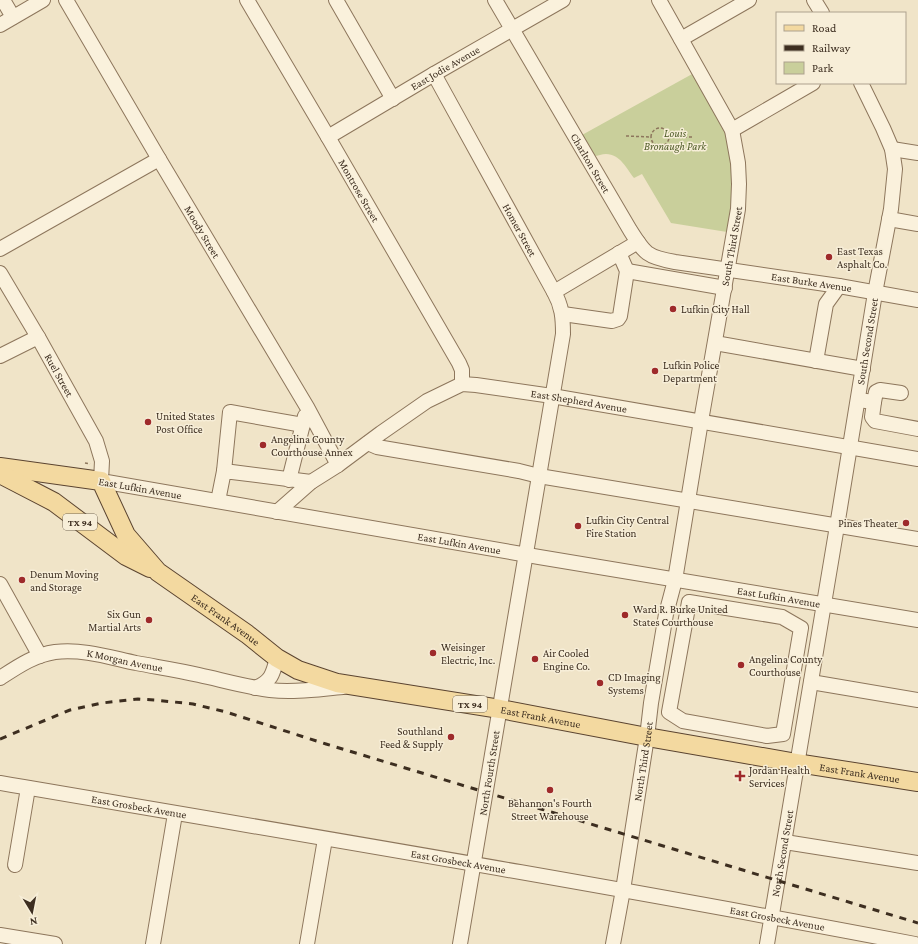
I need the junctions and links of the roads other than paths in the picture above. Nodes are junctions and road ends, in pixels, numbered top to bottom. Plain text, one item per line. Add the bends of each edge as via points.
1 (3, 0) edge
2 (43, 0) edge
3 (66, 0) edge
4 (247, 0) edge
5 (336, 0) edge
6 (495, 0) edge
7 (563, 0) edge
8 (659, 0) edge
9 (749, 0) edge
10 (814, 0) edge
11 (821, 12) edge
12 (13, 17) junction
13 (0, 25) edge
14 (512, 30) junction
15 (681, 39) junction
16 (434, 74) junction
17 (811, 84) edge
18 (861, 84) edge
19 (393, 98) junction
20 (732, 130) junction
21 (328, 137) junction
22 (892, 149) junction
23 (918, 153) edge
24 (159, 159) junction
25 (889, 219) junction
26 (918, 224) edge
27 (638, 242) junction
28 (0, 249) edge
29 (619, 253) junction
30 (728, 269) junction
31 (627, 271) junction
32 (0, 273) edge
33 (839, 286) junction
34 (725, 288) junction
35 (554, 292) junction
36 (875, 293) junction
37 (918, 300) edge
38 (562, 314) junction
39 (38, 337) junction
40 (715, 343) junction
41 (0, 356) edge
42 (816, 361) junction
43 (863, 369) junction
44 (462, 384) junction
45 (901, 394) dead end
46 (552, 396) junction
47 (858, 400) junction
48 (874, 402) junction
49 (307, 407) junction
50 (701, 421) junction
51 (303, 425) junction
52 (918, 429) edge
53 (368, 443) junction
54 (850, 448) junction
55 (918, 459) edge
56 (338, 465) junction
57 (0, 467) edge
58 (224, 471) junction
59 (0, 474) edge
60 (539, 476) junction
61 (289, 480) junction
62 (101, 481) junction
63 (311, 482) junction
64 (218, 501) junction
65 (688, 501) junction
66 (277, 512) junction
67 (837, 526) junction
68 (918, 539) edge
69 (526, 555) junction
70 (158, 572) junction
71 (675, 580) junction
72 (0, 584) edge
73 (689, 602) junction
74 (824, 606) junction
75 (666, 614) junction
76 (918, 620) edge
77 (801, 628) junction
78 (819, 637) junction
79 (40, 656) junction
80 (277, 658) junction
81 (0, 678) edge
82 (811, 682) junction
83 (358, 687) junction
84 (255, 688) junction
85 (918, 700) edge
86 (651, 703) junction
87 (500, 708) junction
88 (669, 712) junction
89 (803, 732) junction
90 (783, 734) junction
91 (647, 737) junction
92 (798, 763) junction
93 (918, 782) edge
94 (0, 783) edge
95 (28, 788) junction
96 (175, 814) junction
97 (325, 839) junction
98 (785, 842) junction
99 (474, 863) junction
100 (918, 863) edge
101 (15, 865) dead end
102 (623, 890) junction
103 (772, 916) junction
104 (0, 935) edge
105 (55, 944) edge
106 (153, 944) edge
107 (307, 944) edge
108 (460, 944) edge
109 (613, 944) edge
110 (767, 944) edge
111 (915, 944) edge

1 - 12 street
2 - 12 street
3 - 24 street, Moody Street
4 - 21 street, Montrose Street
5 - 19 street
6 - 14 street, Charlton Street
7 - 14 street, East Jodie Avenue
8 - 15 street, South Third Street
9 - 15 street
10 - 11 street
12 - 13 street
14 - 16 street, East Jodie Avenue
14 - 27 street, Charlton Street
15 - 20 street, South Third Street
16 - 19 street, East Jodie Avenue
16 - 35 street, Homer Street
17 - 20 street
18 - 22 street, South Second Street
19 - 21 street, East Jodie Avenue
20 - 30 street, South Third Street via 740,184
21 - 44 street, Montrose Street via 459,363
22 - 23 street
22 - 25 street, South Second Street via 895,169
24 - 28 street
24 - 49 street, Moody Street
25 - 26 street
25 - 36 street, South Second Street
27 - 29 street
27 - 30 street, Charlton Street via 648,254 659,259
29 - 31 street
29 - 35 street
30 - 33 street, East Burke Avenue
30 - 34 street, South Third Street
31 - 34 street
31 - 38 street via 621,314 618,319 612,321
32 - 39 street, Ruel Street
33 - 36 street, East Burke Avenue
33 - 42 street via 826,304
34 - 40 street, South Third Street
35 - 38 street, Homer Street
36 - 37 street, East Burke Avenue
36 - 43 street, South Second Street
38 - 46 street, Homer Street via 563,334
39 - 41 street
39 - 62 street, Ruel Street via 96,441 102,461
40 - 42 street
40 - 50 street, South Third Street
42 - 43 street
43 - 47 street, South Second Street
44 - 46 street, East Shepherd Avenue
44 - 53 street via 427,401
45 - 48 street via 880,390 876,392
46 - 50 street, East Shepherd Avenue
46 - 60 street, Homer Street
47 - 48 street
47 - 54 street, South Second Street
48 - 52 street via 874,421
49 - 51 street
49 - 56 street, Moody Street
50 - 54 street, East Shepherd Avenue
50 - 65 street, South Third Street
51 - 58 street via 230,412
51 - 61 street
53 - 56 street
53 - 60 street via 377,447
54 - 55 street, East Shepherd Avenue
54 - 67 street, South Second Street
56 - 63 street
57 - 62 main road, East Lufkin Avenue
58 - 61 street
58 - 64 street
59 - 70 main road, TX 94 via 54,502 126,556
60 - 65 street
60 - 69 street, North Fourth Street
61 - 63 street
62 - 64 street, East Lufkin Avenue
62 - 70 main road, East Frank Avenue / TX 94 via 126,535
63 - 66 street
64 - 66 street, East Lufkin Avenue
65 - 67 street
65 - 71 street, South Third Street
66 - 69 street, East Lufkin Avenue
67 - 68 street
67 - 74 street, South Second Street
69 - 71 street, East Lufkin Avenue
69 - 87 street, North Fourth Street
70 - 80 main road, East Frank Avenue / TX 94
71 - 74 street, East Lufkin Avenue
71 - 75 street, North Third Street
72 - 79 street
73 - 75 street
73 - 77 street via 782,617
73 - 88 street
74 - 76 street, East Lufkin Avenue
74 - 78 street, South Second Street
75 - 86 street, North Third Street
77 - 78 street
77 - 90 street
78 - 82 street, South Second Street
79 - 81 street, K Morgan Avenue
79 - 84 street, K Morgan Avenue via 54,652 93,652
80 - 83 main road, East Frank Avenue / TX 94 via 318,678
80 - 84 street via 271,678
82 - 85 street
82 - 89 street, North Second Street
83 - 84 street, K Morgan Avenue via 290,691
83 - 87 main road, East Frank Avenue / TX 94
86 - 88 street
86 - 91 street, North Third Street
87 - 91 main road, East Frank Avenue / TX 94
87 - 99 street, North Fourth Street
88 - 90 street via 683,721 767,736
89 - 90 street
89 - 92 street, North Second Street
91 - 92 main road, East Frank Avenue / TX 94
91 - 102 street, North Third Street
92 - 93 main road, East Frank Avenue / TX 94
92 - 98 street, North Second Street
94 - 95 street, East Grosbeck Avenue
95 - 96 street, East Grosbeck Avenue
95 - 101 street
96 - 97 street, East Grosbeck Avenue
96 - 106 street
97 - 99 street, East Grosbeck Avenue
97 - 107 street
98 - 100 street
98 - 103 street, North Second Street
99 - 102 street, East Grosbeck Avenue
99 - 108 street, North Fourth Street
102 - 103 street, East Grosbeck Avenue
102 - 109 street, North Third Street
103 - 110 street, North Second Street
103 - 111 street, East Grosbeck Avenue
104 - 105 street

